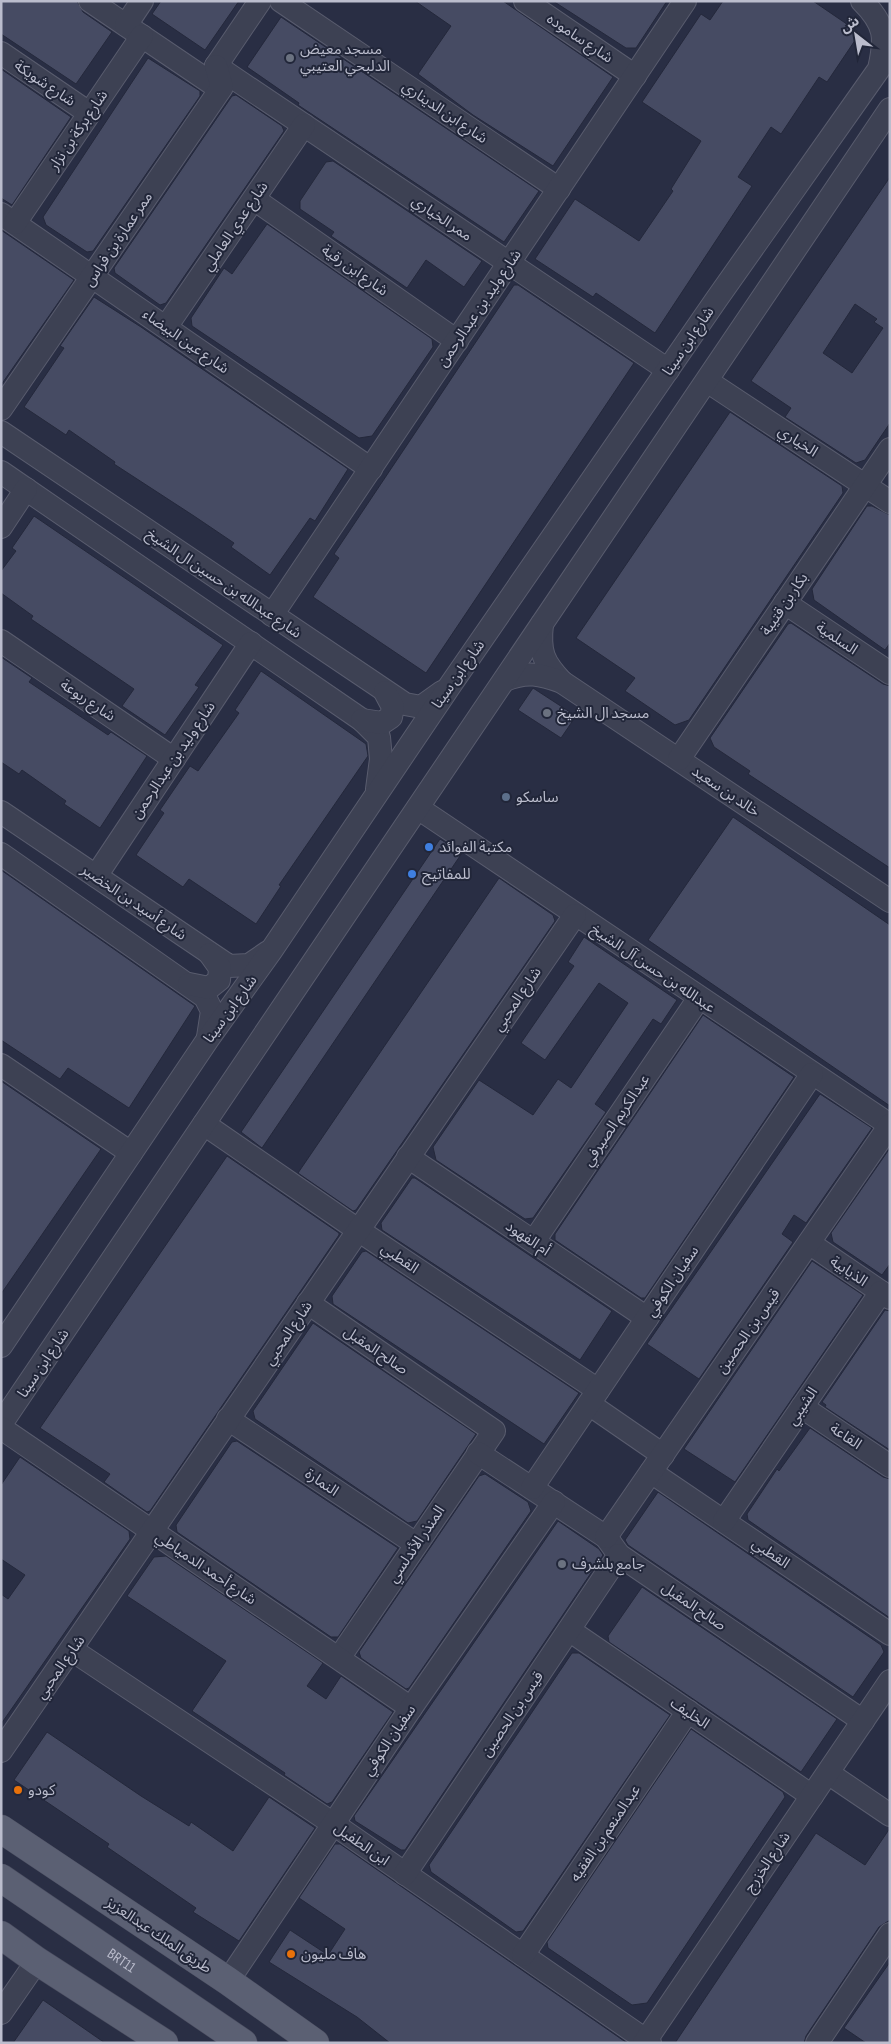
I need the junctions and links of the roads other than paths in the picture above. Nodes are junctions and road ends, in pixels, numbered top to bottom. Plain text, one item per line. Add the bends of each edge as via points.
1 (90, 1) edge
2 (142, 1) edge
3 (260, 1) edge
4 (282, 1) edge
5 (525, 1) edge
6 (685, 1) edge
7 (862, 1) edge
8 (134, 31) junction
9 (1, 53) edge
10 (216, 66) junction
11 (635, 76) junction
12 (220, 89) junction
13 (890, 109) edge
14 (89, 114) junction
15 (304, 125) junction
16 (559, 189) junction
17 (254, 199) junction
18 (8, 219) edge
19 (509, 264) junction
20 (92, 276) junction
21 (716, 300) junction
22 (747, 319) junction
23 (166, 327) junction
24 (457, 341) junction
25 (668, 370) junction
26 (706, 381) junction
27 (1, 409) edge
28 (1, 432) edge
29 (890, 449) edge
30 (371, 469) junction
31 (1, 472) edge
32 (865, 485) junction
33 (26, 489) junction
34 (890, 502) edge
35 (1, 527) edge
36 (785, 603) junction
37 (272, 615) junction
38 (542, 624) junction
39 (1, 641) edge
40 (251, 644) junction
41 (890, 674) edge
42 (504, 680) junction
43 (562, 682) junction
44 (449, 687) junction
45 (385, 692) junction
46 (362, 720) junction
47 (174, 759) junction
48 (679, 759) junction
49 (376, 793) junction
50 (418, 808) junction
51 (1, 812) edge
52 (1, 854) edge
53 (96, 876) junction
54 (890, 901) edge
55 (575, 915) junction
56 (271, 951) junction
57 (210, 954) junction
58 (189, 984) junction
59 (698, 998) junction
60 (208, 1039) junction
61 (1, 1065) edge
62 (812, 1074) junction
63 (204, 1124) junction
64 (890, 1125) edge
65 (131, 1153) junction
66 (408, 1157) junction
67 (358, 1230) junction
68 (534, 1242) junction
69 (809, 1243) junction
70 (885, 1295) edge
71 (308, 1303) junction
72 (647, 1318) junction
73 (1, 1346) edge
74 (594, 1397) junction
75 (802, 1407) junction
76 (228, 1419) junction
77 (1, 1424) edge
78 (1, 1428) edge
79 (494, 1430) joint
80 (478, 1453) junction
81 (657, 1463) junction
82 (890, 1466) edge
83 (532, 1488) junction
84 (554, 1502) junction
85 (724, 1521) junction
86 (152, 1533) junction
87 (606, 1537) junction
88 (416, 1544) junction
89 (619, 1555) junction
90 (568, 1630) junction
91 (890, 1634) edge
92 (72, 1650) junction
93 (339, 1658) junction
94 (890, 1682) edge
95 (411, 1708) junction
96 (688, 1711) junction
97 (863, 1721) junction
98 (1, 1751) edge
99 (828, 1773) junction
100 (812, 1796) junction
101 (890, 1816) edge
102 (332, 1823) junction
103 (1, 1829) edge
104 (405, 1874) junction
105 (1, 1878) edge
106 (890, 1934) edge
107 (1, 1935) edge
108 (523, 1955) junction
109 (37, 1961) junction
110 (228, 1981) junction
111 (1, 2013) edge
112 (314, 2042) edge
113 (647, 2042) edge
114 (164, 2043) edge
115 (243, 2043) edge
116 (817, 2043) edge

1 - 8 street
2 - 8 street, شارع بركة بن نزار
3 - 10 street
4 - 16 street, شارع ابن الديناري
5 - 11 street, شارع ساموده
6 - 11 street, شارع وليد بن عبدالرحمن
7 - 21 street, شارع ابن سينا via 879,20 885,44 879,69
8 - 12 street
8 - 14 street, شارع بركة بن نزار
9 - 14 street, شارع شويكة
10 - 12 street
10 - 15 street, ممر الخياري
11 - 16 street, شارع وليد بن عبدالرحمن
12 - 20 street, ممر عمارة بن فراس
13 - 22 street, شارع ابن سينا
14 - 18 street, شارع بركة بن نزار
15 - 17 street, شارع عدي العاملي
15 - 19 street, ممر الخياري
16 - 19 street, شارع وليد بن عبدالرحمن
17 - 23 street, شارع عدي العاملي
17 - 24 street, شارع ابن رقية
18 - 20 street, شارع عين البيضاء
19 - 24 street, شارع وليد بن عبدالرحمن
19 - 25 street, ممر الخياري
20 - 23 street, شارع عين البيضاء
20 - 27 street, ممر عمارة بن فراس
21 - 22 street
21 - 25 street, شارع ابن سينا
22 - 26 street, شارع ابن سينا
23 - 30 street, شارع عين البيضاء
24 - 30 street, شارع وليد بن عبدالرحمن
25 - 44 street, شارع ابن سينا
26 - 32 street, الخياري
26 - 38 street, شارع ابن سينا
28 - 37 street, شارع عبدالله بن حسين ال الشيخ
29 - 32 street, بكار بن قتيبة
30 - 37 street, شارع وليد بن عبدالرحمن
31 - 33 street
32 - 34 street, الخياري
32 - 36 street, بكار بن قتيبة
33 - 35 street
33 - 40 street
36 - 41 street, السلمية
36 - 48 street, بكار بن قتيبة
37 - 45 street, شارع عبدالله بن حسين ال الشيخ
38 - 42 street, شارع ابن سينا
38 - 43 street, خالد بن سعيد via 540,642 543,656
39 - 47 street, شارع ربوعة
40 - 46 street
40 - 47 street, شارع وليد بن عبدالرحمن
42 - 43 street, خالد بن سعيد via 519,674 531,674
42 - 50 street, شارع ابن سينا
43 - 48 street, خالد بن سعيد
44 - 45 street, شارع عبدالله بن حسين ال الشيخ via 421,707 405,704
44 - 49 street, شارع ابن سينا
45 - 46 street via 394,707 391,717 382,723
46 - 49 street via 379,737 381,759
47 - 53 street, شارع وليد بن عبدالرحمن
48 - 54 street, خالد بن سعيد
49 - 56 street, شارع ابن سينا
50 - 55 street, عبدالله بن حسن آل الشيخ
50 - 63 street, شارع ابن سينا
51 - 53 street, شارع أسيد بن الخضير
52 - 58 street
53 - 57 street, شارع أسيد بن الخضير
55 - 59 street, عبدالله بن حسن آل الشيخ
55 - 66 street, شارع المحبي
56 - 57 street, شارع أسيد بن الخضير via 249,965 229,966
56 - 60 street, شارع ابن سينا
57 - 58 street via 220,968 219,980 209,988
58 - 60 street via 205,997 212,1011
59 - 62 street, عبدالله بن حسن آل الشيخ
59 - 68 street, عبدالكريم الصيرفي
60 - 65 street, شارع ابن سينا
61 - 65 street
62 - 64 street, عبدالله بن حسن آل الشيخ
62 - 72 street, سفيان الكوفي
63 - 67 street, القطبي
63 - 77 street, شارع ابن سينا
64 - 69 street, قيس بن الحصين
65 - 73 street, شارع ابن سينا
66 - 67 street, شارع المحبي
66 - 68 street, أم الفهود
67 - 71 street, شارع المحبي
67 - 74 street, القطبي
68 - 72 street, أم الفهود
69 - 70 street, الذيابية
69 - 81 street, قيس بن الحصين
70 - 75 street, الشيبي
71 - 76 street, شارع المحبي
71 - 79 street, صالح المقبل
72 - 74 street, سفيان الكوفي
74 - 81 street, القطبي
74 - 83 street, سفيان الكوفي
75 - 82 street, القاعة
75 - 85 street, الشيبي
76 - 86 street, شارع المحبي
76 - 88 street, النمارة
78 - 86 street, شارع أحمد الدمياطي
79 - 80 street, المنذر الأندلسي
80 - 83 street, صالح المقبل
80 - 88 street, المنذر الأندلسي
81 - 85 street, القطبي
81 - 87 street, قيس بن الحصين
83 - 84 street, صالح المقبل
84 - 87 street, صالح المقبل
84 - 95 street, سفيان الكوفي
85 - 91 street, القطبي
86 - 92 street, شارع المحبي
86 - 93 street, شارع أحمد الدمياطي
87 - 89 street, صالح المقبل
88 - 93 street, المنذر الأندلسي
89 - 90 street, قيس بن الحصين
89 - 97 street, صالح المقبل
90 - 96 street, الخليف
90 - 104 street, قيس بن الحصين
92 - 98 street, شارع المحبي
92 - 102 street, ابن الطفيل
93 - 95 street, شارع أحمد الدمياطي
94 - 97 street, شارع الخزرج
95 - 102 street, سفيان الكوفي
96 - 100 street, الخليف
96 - 108 street, عبدالمنعم بن الفقيه
97 - 99 street, شارع الخزرج
99 - 100 street, شارع الخزرج
99 - 101 street
100 - 113 street, شارع الخزرج
102 - 104 street, ابن الطفيل
102 - 110 street, سفيان الكوفي
103 - 110 main road, طريق الملك عبدالعزيز
104 - 108 street, ابن الطفيل
105 - 115 main road, BRT11
106 - 116 street
107 - 109 main road
108 - 113 street, ابن الطفيل
109 - 111 street
109 - 114 main road
110 - 112 main road, طريق الملك عبدالعزيز

